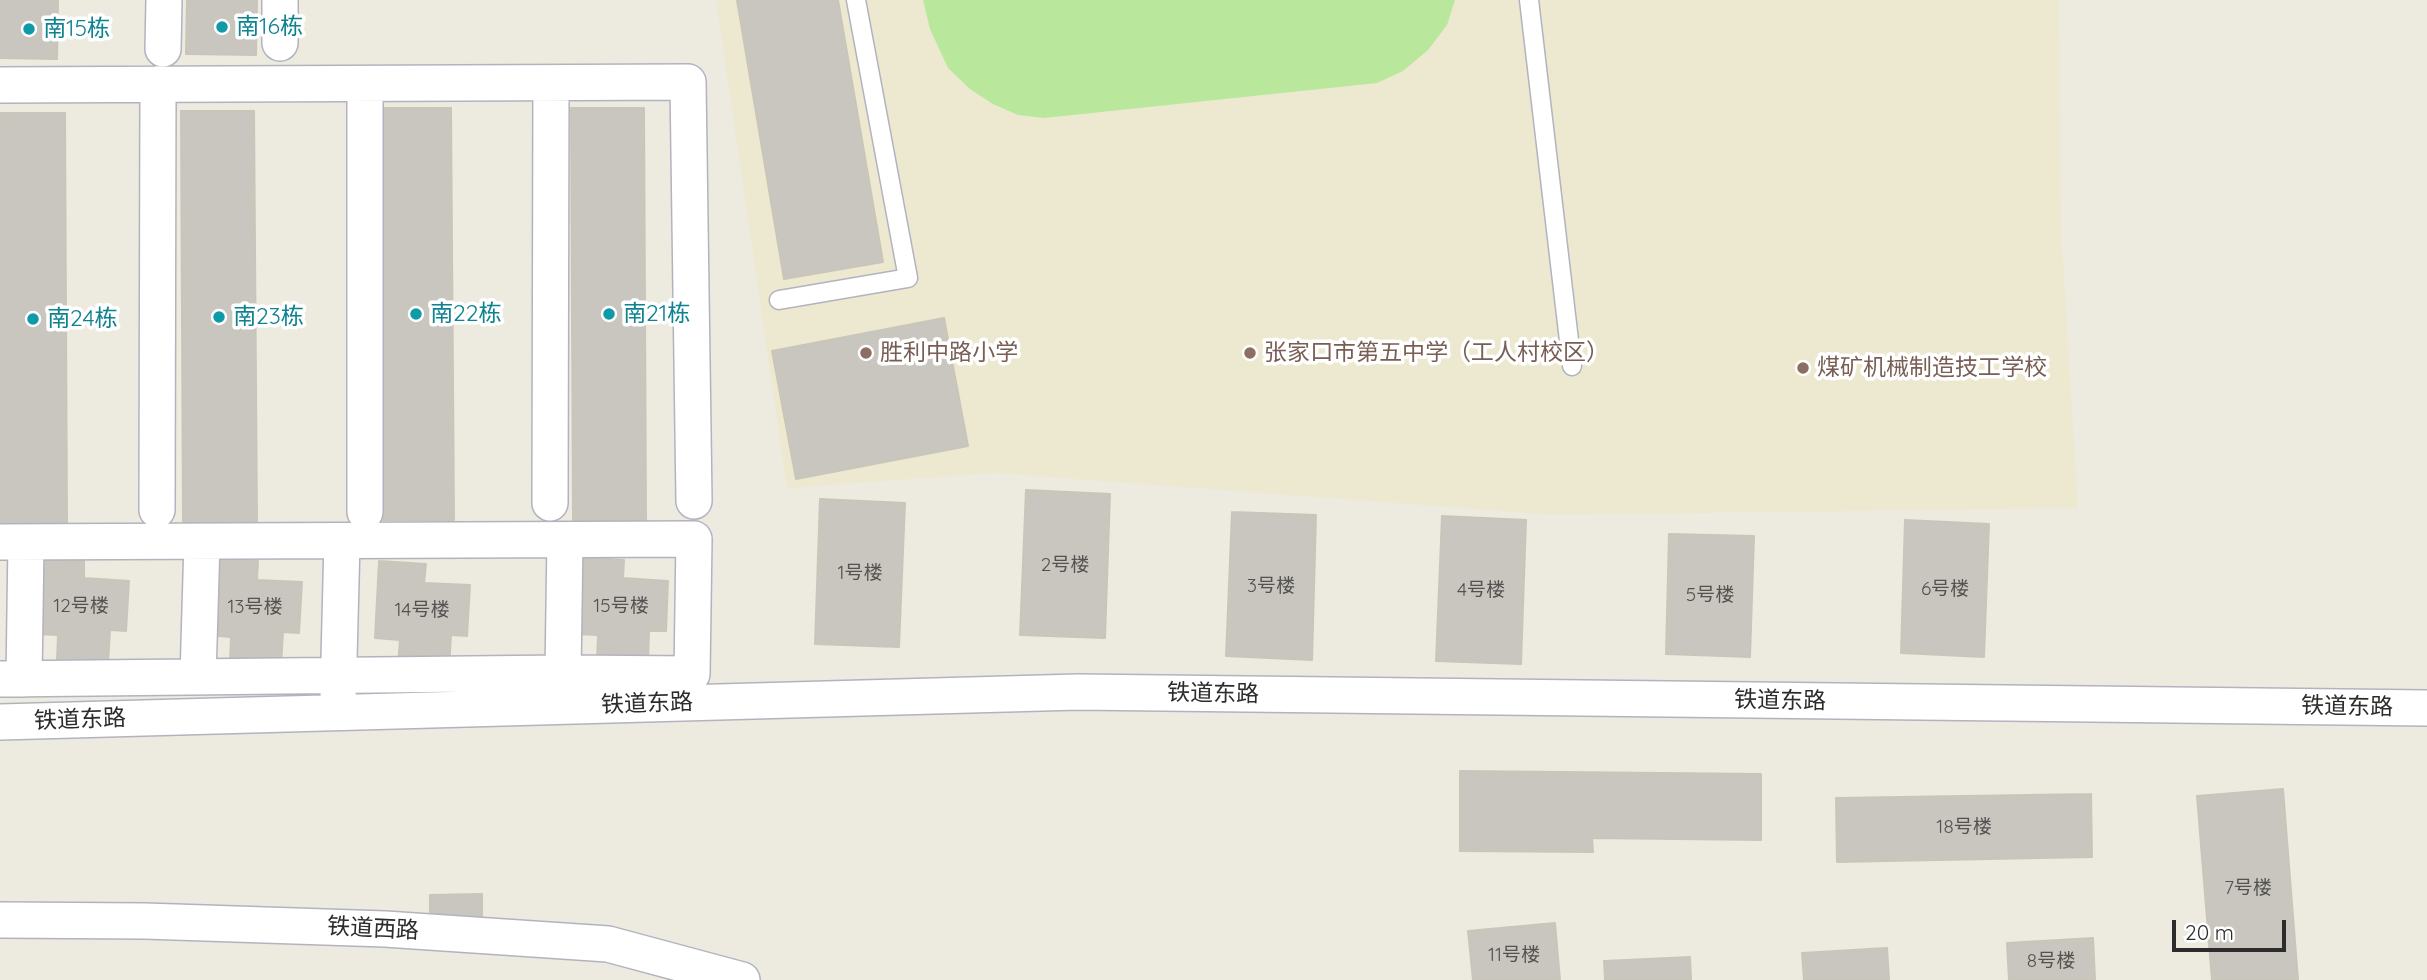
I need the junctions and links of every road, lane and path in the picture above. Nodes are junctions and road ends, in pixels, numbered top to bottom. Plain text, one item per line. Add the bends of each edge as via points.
1 (163, 0) edge
2 (280, 0) edge
3 (856, 0) edge
4 (1529, 0) edge
5 (280, 43) dead end
6 (163, 49) dead end
7 (365, 83) junction
8 (551, 83) junction
9 (158, 84) junction
10 (0, 85) edge
11 (779, 300) dead end
12 (1572, 366) dead end
13 (694, 501) dead end
14 (550, 503) dead end
15 (157, 510) dead end
16 (365, 512) dead end
17 (565, 540) junction
18 (342, 541) junction
19 (13, 542) edge
20 (202, 542) junction
21 (563, 673) junction
22 (339, 676) junction
23 (198, 677) junction
24 (12, 679) edge
25 (2427, 708) edge
26 (338, 713) junction
27 (0, 722) edge
28 (0, 920) edge
29 (742, 980) edge

1 - 6 street
2 - 5 street
3 - 11 lane via 908,278
4 - 12 lane
7 - 8 street
7 - 9 street
7 - 16 street
8 - 13 street via 688,82
8 - 14 street
9 - 10 street
9 - 15 street
17 - 18 street
17 - 21 street
17 - 21 street via 694,539 692,674
18 - 20 street
18 - 22 street
19 - 20 street
19 - 24 street
20 - 23 street
21 - 22 street
22 - 23 street
22 - 26 street
23 - 24 street
25 - 26 street, 铁道东路 via 1078,692
26 - 27 street, 铁道东路
28 - 29 street, 铁道西路 via 385,929 608,944

